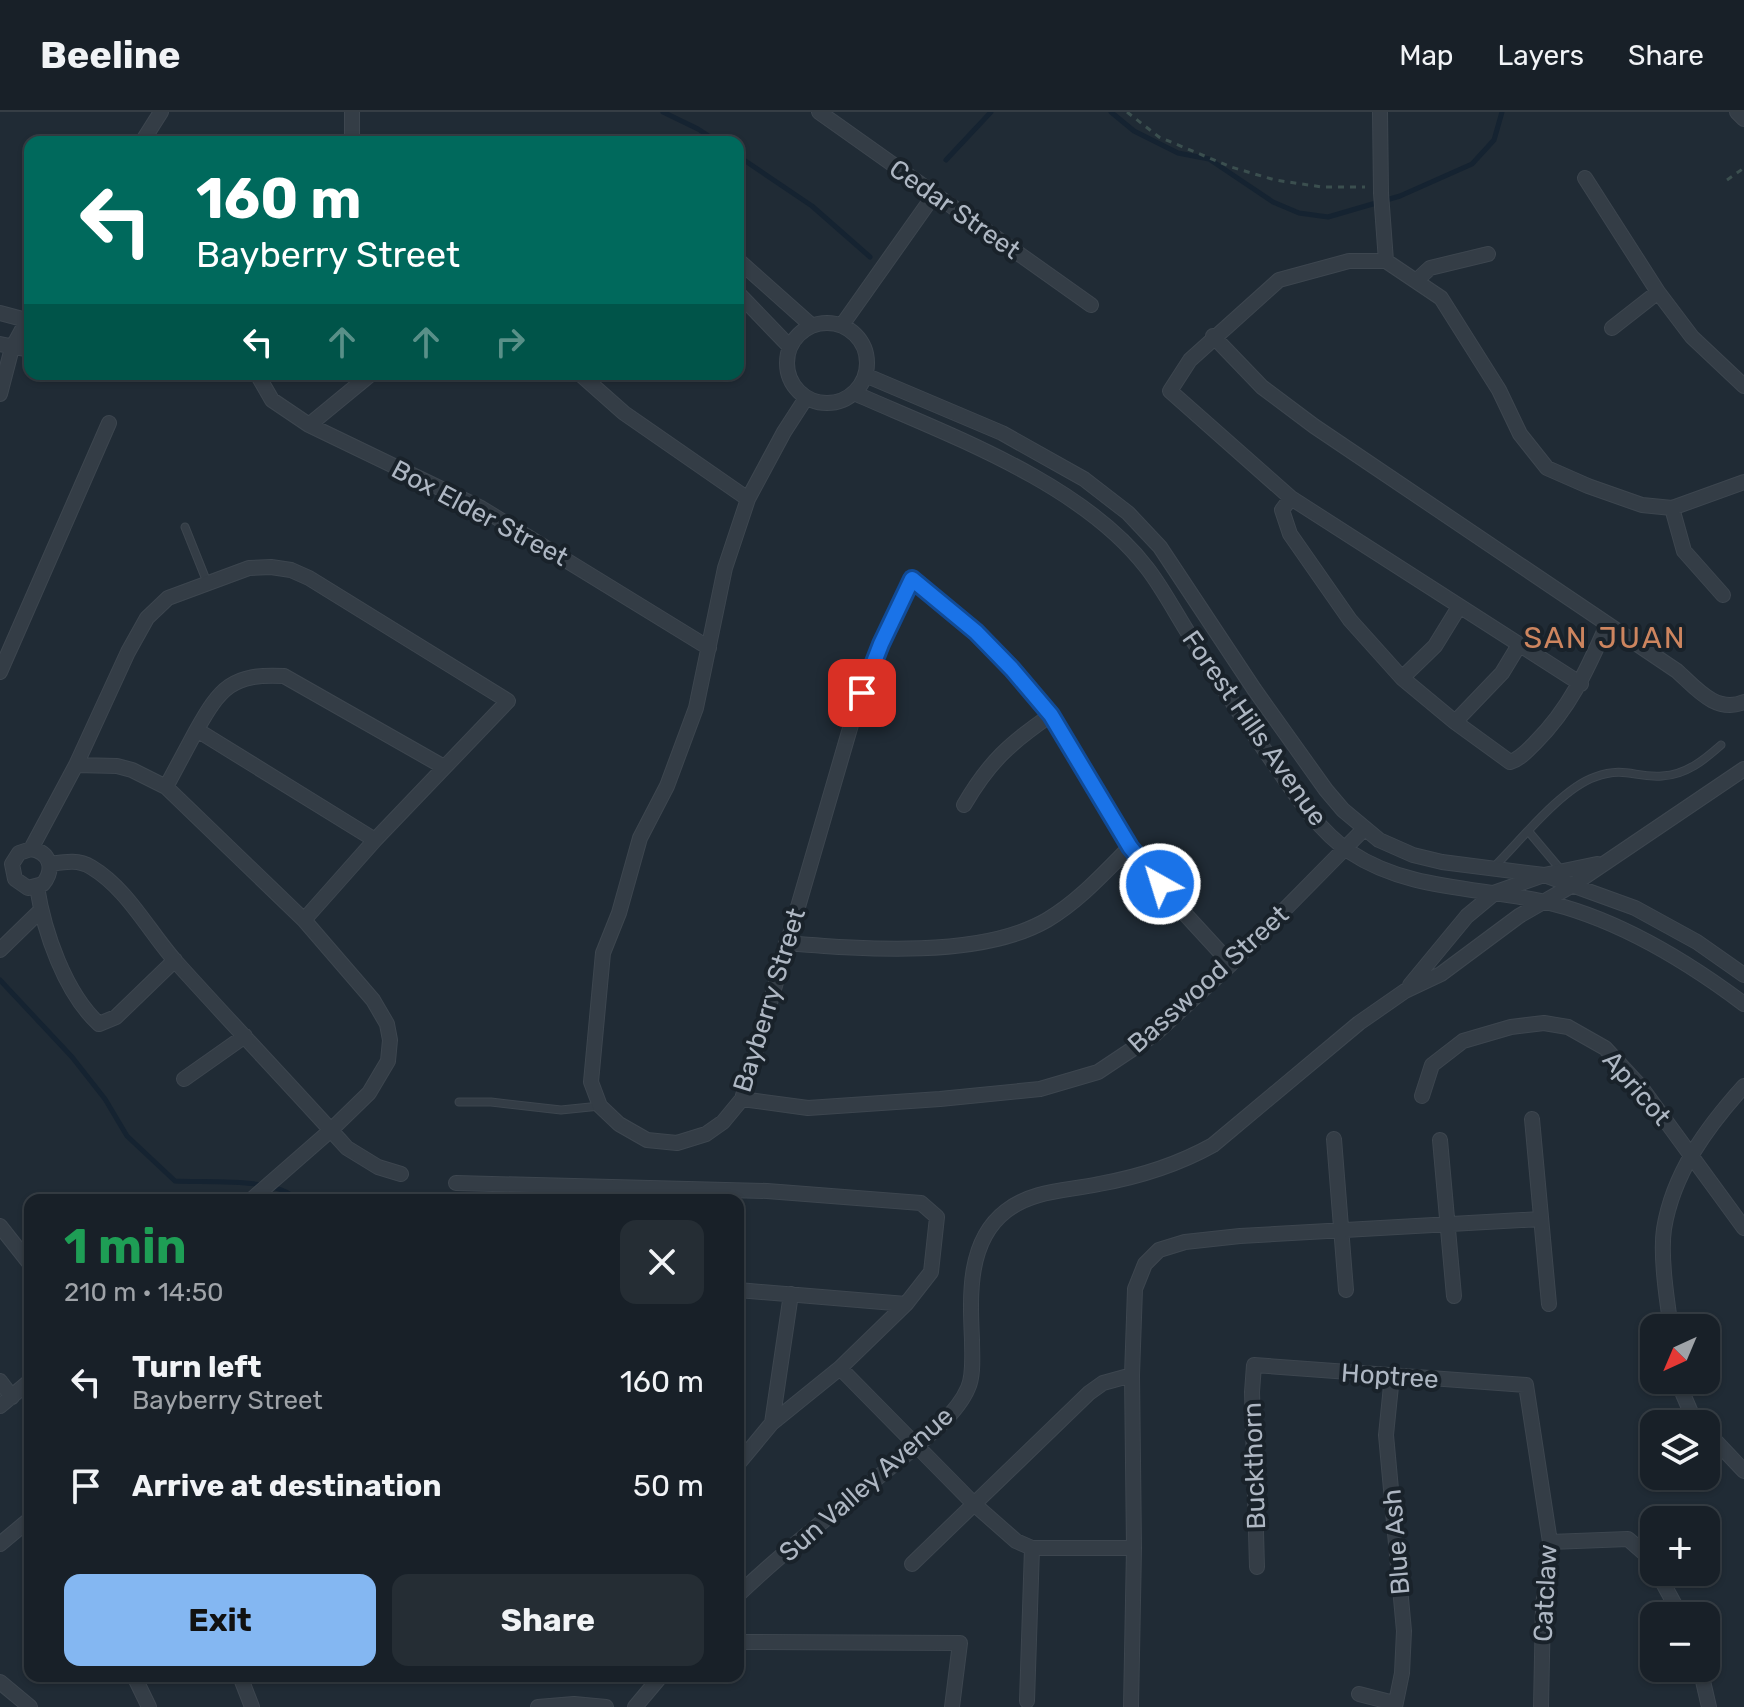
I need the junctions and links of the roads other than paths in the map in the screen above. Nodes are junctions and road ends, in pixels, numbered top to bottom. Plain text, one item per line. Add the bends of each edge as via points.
1 (161, 112) edge
2 (352, 112) edge
3 (819, 112) edge
4 (1380, 112) edge
5 (1737, 112) edge
6 (1744, 119) edge
7 (146, 136) edge
8 (352, 136) edge
9 (1585, 178) dead end
10 (934, 195) junction
11 (1488, 254) dead end
12 (1386, 261) junction
13 (744, 265) edge
14 (1416, 281) junction
15 (1658, 292) junction
16 (744, 299) edge
17 (1091, 305) dead end
18 (0, 313) edge
19 (24, 318) edge
20 (24, 325) edge
21 (811, 325) junction
22 (842, 325) junction
23 (1612, 328) dead end
24 (1213, 336) junction
25 (6, 346) edge
26 (789, 346) junction
27 (865, 375) junction
28 (260, 380) edge
29 (364, 380) edge
30 (587, 380) edge
31 (1744, 386) edge
32 (854, 393) junction
33 (0, 394) edge
34 (806, 398) junction
35 (109, 423) dead end
36 (309, 425) junction
37 (1744, 482) edge
38 (1291, 498) junction
39 (748, 499) junction
40 (1672, 508) junction
41 (185, 527) dead end
42 (207, 582) junction
43 (1723, 595) dead end
44 (1459, 607) junction
45 (1607, 625) junction
46 (1519, 645) junction
47 (709, 648) junction
48 (2, 664) edge
49 (1402, 678) junction
50 (1581, 684) junction
51 (1744, 702) edge
52 (1051, 715) junction
53 (1455, 722) junction
54 (197, 730) junction
55 (1721, 745) dead end
56 (76, 765) junction
57 (444, 767) junction
58 (1744, 769) edge
59 (166, 787) junction
60 (964, 805) dead end
61 (1364, 829) junction
62 (1529, 832) junction
63 (375, 840) junction
64 (1130, 847) junction
65 (31, 849) junction
66 (1347, 850) junction
67 (6, 861) edge
68 (1603, 862) junction
69 (50, 864) junction
70 (1491, 870) junction
71 (1562, 871) junction
72 (1544, 875) junction
73 (1571, 886) junction
74 (37, 887) junction
75 (1496, 892) junction
76 (1544, 902) junction
77 (41, 910) junction
78 (304, 920) junction
79 (786, 943) junction
80 (0, 950) edge
81 (175, 960) junction
82 (1231, 964) junction
83 (1744, 975) edge
84 (1405, 991) junction
85 (1744, 1004) edge
86 (245, 1036) junction
87 (184, 1079) dead end
88 (1744, 1086) edge
89 (1422, 1096) dead end
90 (742, 1099) junction
91 (459, 1102) dead end
92 (600, 1106) junction
93 (1532, 1119) dead end
94 (331, 1130) junction
95 (1334, 1139) dead end
96 (1440, 1140) dead end
97 (1691, 1155) junction
98 (401, 1174) dead end
99 (456, 1183) dead end
100 (258, 1194) edge
101 (1541, 1219) junction
102 (1448, 1223) junction
103 (0, 1226) edge
104 (1744, 1228) edge
105 (1341, 1229) junction
106 (24, 1256) edge
107 (744, 1290) edge
108 (1346, 1290) dead end
109 (791, 1294) junction
110 (1454, 1296) dead end
111 (906, 1304) junction
112 (1549, 1304) dead end
113 (1670, 1314) edge
114 (1254, 1365) joint
115 (840, 1368) junction
116 (1132, 1375) junction
117 (1392, 1376) junction
118 (0, 1381) edge
119 (1526, 1385) joint
120 (24, 1386) edge
121 (6, 1401) edge
122 (772, 1423) junction
123 (916, 1445) junction
124 (1720, 1446) edge
125 (744, 1457) edge
126 (1744, 1471) edge
127 (974, 1504) junction
128 (24, 1524) edge
129 (1550, 1542) junction
130 (0, 1544) edge
131 (1032, 1548) junction
132 (1134, 1548) junction
133 (1640, 1550) edge
134 (912, 1564) dead end
135 (1257, 1567) dead end
136 (744, 1590) edge
137 (744, 1642) edge
138 (0, 1682) edge
139 (137, 1682) edge
140 (242, 1682) edge
141 (656, 1682) edge
142 (1703, 1682) edge
143 (1359, 1694) dead end
144 (1027, 1701) dead end
145 (1394, 1705) edge
146 (30, 1707) edge
147 (149, 1707) edge
148 (252, 1707) edge
149 (538, 1707) edge
150 (606, 1707) edge
151 (635, 1707) edge
152 (952, 1707) edge
153 (1131, 1707) edge
154 (1541, 1707) edge
155 (1709, 1707) edge

1 - 7 street
2 - 8 street
3 - 10 street, Cedar Street
4 - 12 street
5 - 6 street
9 - 15 street
10 - 17 street, Cedar Street
10 - 22 street
11 - 14 street via 1430,268
12 - 14 street
12 - 24 street via 1349,261 1279,280
13 - 21 street
14 - 40 street via 1441,298 1520,434 1547,468 1642,505
15 - 23 street
15 - 31 street via 1692,337
16 - 26 street
18 - 19 street
20 - 25 street
21 - 22 street
21 - 26 street
22 - 27 street via 866,352
24 - 38 street via 1170,391
24 - 45 street via 1262,387 1314,426
25 - 33 street
26 - 34 street via 790,380
27 - 32 street
27 - 61 street, Forest Hills Avenue via 1002,433 1084,479 1128,513 1160,547 1326,790
28 - 36 street, Box Elder Street via 272,400
29 - 36 street
30 - 39 street via 624,413
32 - 34 street via 831,403
32 - 66 street, Forest Hills Avenue via 996,456 1078,504 1114,534 1146,567 1305,807
34 - 39 street
35 - 48 street
36 - 47 street, Box Elder Street via 481,508
37 - 40 street
38 - 44 street
38 - 49 street via 1282,510 1290,534 1350,620
39 - 47 street via 725,568
40 - 43 street via 1684,551
41 - 42 lane
42 - 56 street via 168,598 147,618
42 - 57 street via 249,568 291,570 508,701
44 - 46 street
44 - 49 street via 1435,646
45 - 50 street
45 - 51 street via 1677,671 1710,701 1728,706
46 - 50 street
46 - 53 street via 1502,673
47 - 92 street via 696,708 667,786 640,838 603,953 591,1082
49 - 53 street
50 - 53 street via 1551,726 1515,761
52 - 60 street via 1000,754
52 - 64 street
52 - 79 street, Bayberry Street via 976,632 912,579 853,718
54 - 57 street via 214,699 233,684 260,675 284,676
54 - 59 street
54 - 63 street
55 - 62 lane via 1689,769 1663,776 1617,770 1591,778 1566,794
56 - 59 street via 117,766
56 - 65 street
57 - 63 street
58 - 68 street, Sun Valley Avenue
59 - 78 street
61 - 66 street, Basswood Street
61 - 70 street, Forest Hills Avenue via 1413,855
62 - 70 lane
62 - 71 lane
63 - 78 street
64 - 79 street via 1082,895 1016,934 962,945 860,949
64 - 82 street
65 - 67 street
65 - 69 street via 43,853
66 - 75 street, Forest Hills Avenue via 1411,881
66 - 82 street, Basswood Street
67 - 74 street via 21,885
68 - 71 street, Sun Valley Avenue
68 - 73 street, Sun Valley Avenue
69 - 74 street via 48,878
69 - 81 street via 78,862 103,876
70 - 72 street, Forest Hills Avenue
71 - 72 street, Sun Valley Avenue
72 - 73 street, Forest Hills Avenue
72 - 75 street, Sun Valley Avenue
73 - 76 street, Sun Valley Avenue
73 - 83 street, Forest Hills Avenue via 1635,908
74 - 77 street
75 - 76 street, Forest Hills Avenue
75 - 84 street, Sun Valley Avenue via 1467,916
76 - 84 street, Sun Valley Avenue via 1441,974
76 - 85 street, Forest Hills Avenue via 1623,930
77 - 80 street
77 - 81 street via 54,953 99,1024 116,1017
78 - 94 street via 373,1000 390,1040 388,1061 369,1093
79 - 90 street, Bayberry Street
81 - 86 street
82 - 90 street, Basswood Street via 1155,1034 1098,1072 1040,1089 808,1108
84 - 123 street, Sun Valley Avenue via 1192,1157 1028,1198 1005,1212 988,1231 970,1288 969,1386 957,1406
86 - 87 street
86 - 94 street
88 - 97 street
89 - 97 street, Apricot via 1432,1065 1463,1041 1511,1027 1568,1027 1605,1048
90 - 92 street, Bayberry Street via 706,1134 677,1143 647,1140
91 - 92 lane via 561,1110
93 - 101 street
94 - 98 street via 365,1160
94 - 100 street
95 - 105 street
96 - 102 street
97 - 104 street, Apricot
97 - 113 street via 1672,1194 1663,1232
99 - 111 street via 767,1191 921,1203 937,1217 931,1272
101 - 102 street
101 - 112 street
102 - 105 street
102 - 110 street
103 - 106 street
105 - 108 street
105 - 116 street via 1185,1242 1159,1250 1145,1264 1135,1289
107 - 109 street
109 - 111 street
109 - 122 street
111 - 115 street
114 - 117 street, Hoptree
114 - 135 street, Buckthorn
115 - 122 street
115 - 123 street
116 - 127 street via 1089,1393
116 - 132 street
117 - 119 street, Hoptree
117 - 145 street, Blue Ash via 1386,1435 1404,1631
118 - 121 street
119 - 129 street, Catclaw
120 - 121 street
122 - 125 street
123 - 127 street
123 - 136 street, Sun Valley Avenue
124 - 126 street
127 - 131 street via 1016,1541
127 - 134 street
128 - 130 street
129 - 133 street via 1628,1539
129 - 154 street, Catclaw
131 - 132 street
131 - 144 street
132 - 153 street
137 - 152 street via 960,1643
138 - 146 street
139 - 147 street
140 - 148 street
141 - 151 street
142 - 155 street
143 - 145 street
149 - 150 street

